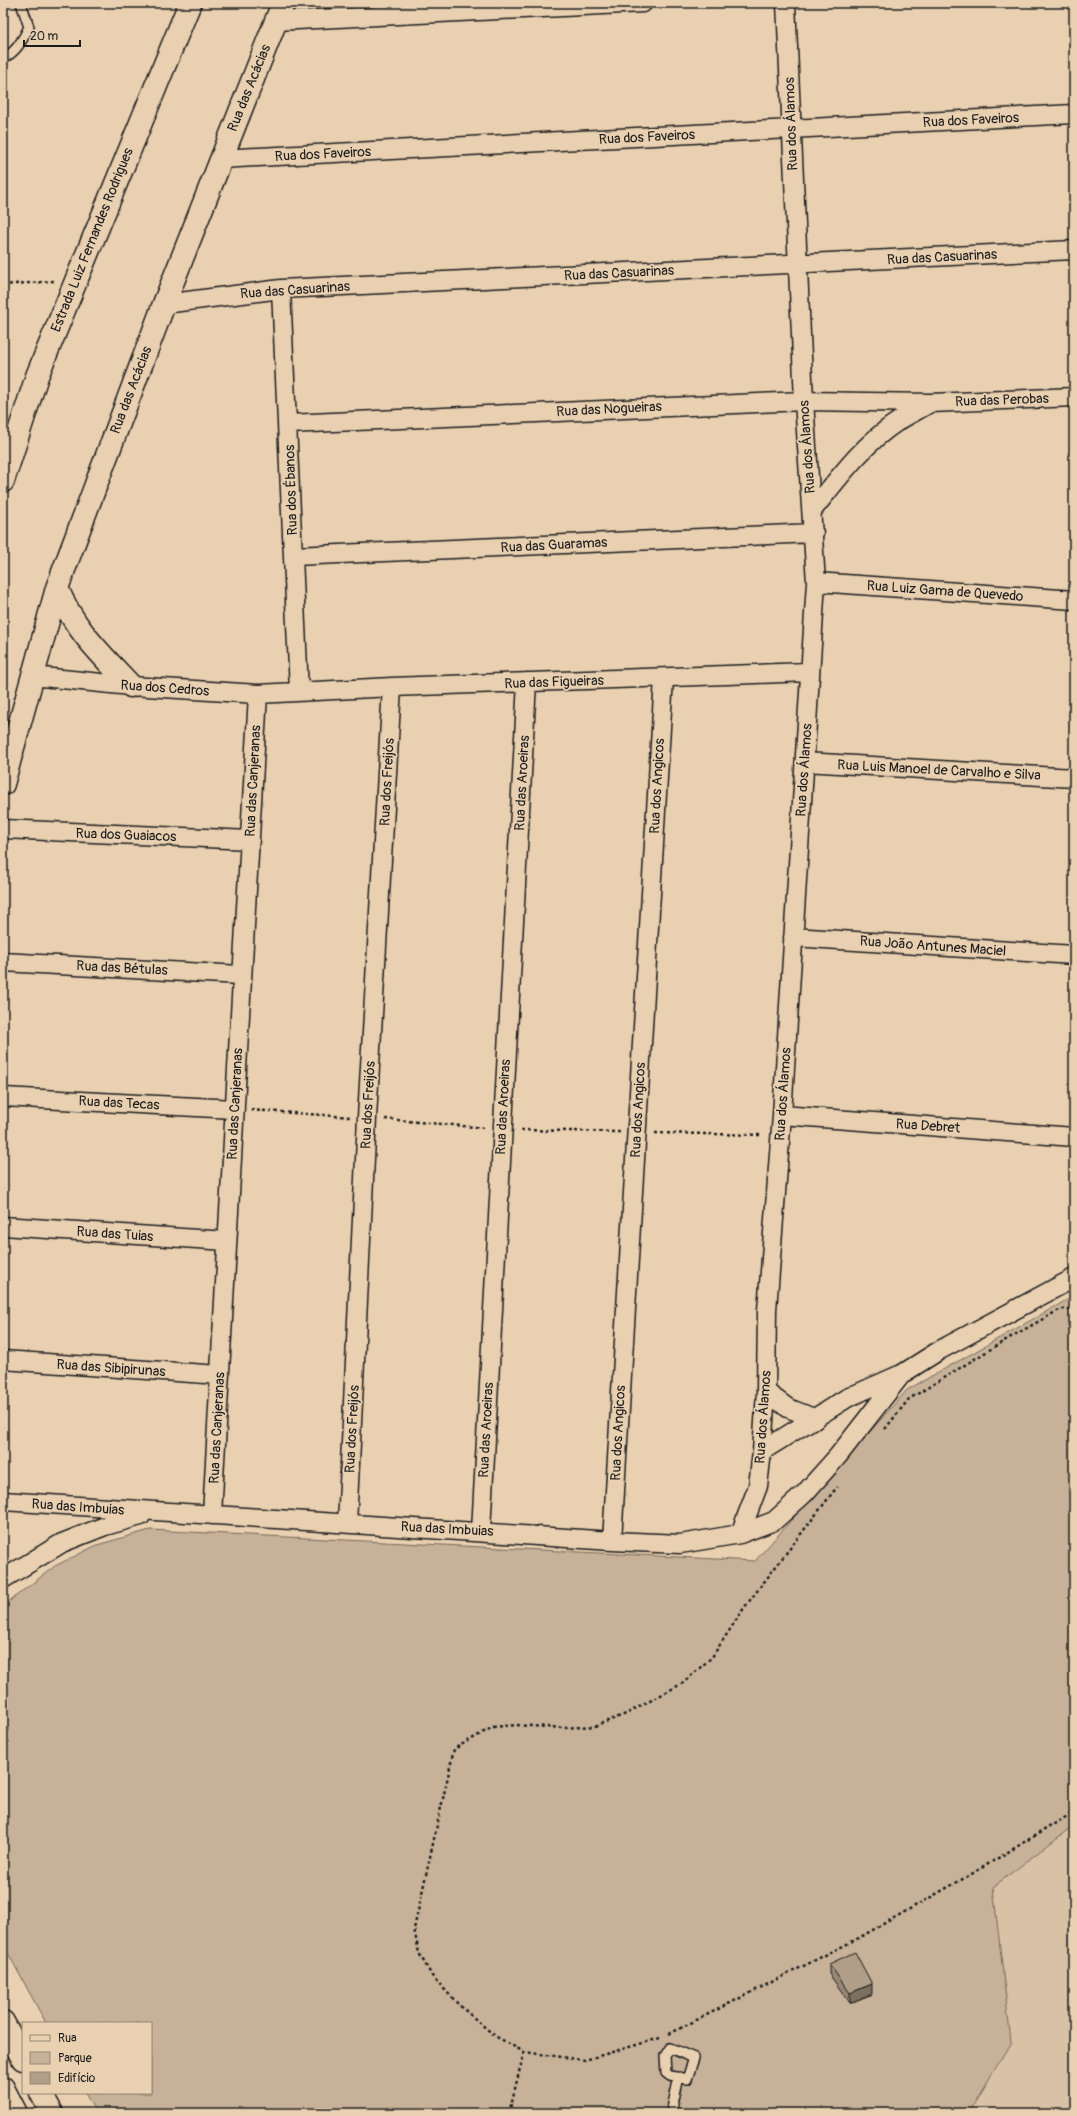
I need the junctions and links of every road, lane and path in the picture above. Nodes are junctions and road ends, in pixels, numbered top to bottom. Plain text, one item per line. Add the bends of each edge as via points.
1 (21, 3) edge
2 (190, 3) edge
3 (643, 3) edge
4 (786, 3) edge
5 (280, 12) edge
6 (3, 58) edge
7 (1074, 114) edge
8 (791, 130) junction
9 (220, 159) junction
10 (1074, 250) edge
11 (797, 264) junction
12 (76, 279) junction
13 (3, 285) edge
14 (281, 289) junction
15 (164, 304) junction
16 (1074, 397) edge
17 (804, 401) junction
18 (931, 403) junction
19 (288, 424) junction
20 (3, 481) edge
21 (812, 511) junction
22 (814, 533) junction
23 (294, 556) junction
24 (816, 582) junction
25 (57, 588) junction
26 (1074, 600) edge
27 (809, 672) junction
28 (32, 676) junction
29 (664, 678) junction
30 (527, 682) junction
31 (131, 686) junction
32 (392, 687) junction
33 (299, 691) junction
34 (258, 694) junction
35 (805, 762) junction
36 (1074, 778) edge
37 (3, 784) edge
38 (3, 829) edge
39 (250, 840) junction
40 (793, 937) junction
41 (1074, 955) edge
42 (3, 962) edge
43 (241, 975) junction
44 (3, 1097) edge
45 (235, 1109) junction
46 (782, 1115) junction
47 (1074, 1137) edge
48 (3, 1226) edge
49 (227, 1241) junction
50 (1074, 1278) edge
51 (1074, 1310) edge
52 (3, 1360) edge
53 (902, 1374) junction
54 (220, 1375) junction
55 (766, 1392) junction
56 (816, 1419) junction
57 (880, 1434) dead end
58 (762, 1450) junction
59 (838, 1486) dead end
60 (3, 1501) edge
61 (153, 1512) junction
62 (212, 1515) junction
63 (348, 1524) junction
64 (481, 1531) junction
65 (740, 1534) junction
66 (612, 1541) junction
67 (3, 1579) edge
68 (1074, 1812) edge
69 (3, 2022) edge
70 (524, 2052) junction
71 (22, 2057) edge
72 (679, 2077) dead end
73 (3, 2088) edge
74 (42, 2094) edge
75 (16, 2113) edge
76 (52, 2113) edge
77 (509, 2113) edge
78 (671, 2113) edge

1 - 6 lane via 28,27 20,43
2 - 12 main road, Estrada Luiz Fernandes Rodrigues
3 - 5 street
4 - 8 street, Rua dos Álamos
5 - 9 main road, Rua das Acácias
7 - 8 street, Rua dos Faveiros
8 - 9 street, Rua dos Faveiros
8 - 11 street, Rua dos Álamos
9 - 15 main road, Rua das Acácias
10 - 11 street, Rua das Casuarinas
11 - 14 street, Rua das Casuarinas
11 - 17 street, Rua dos Álamos
12 - 13 path
12 - 20 main road, Estrada Luiz Fernandes Rodrigues via 37,376
14 - 15 street, Rua das Casuarinas
14 - 19 street, Rua dos Ébanos
15 - 25 main road, Rua das Acácias
16 - 18 street, Rua das Perobas
17 - 18 street, Rua das Nogueiras
17 - 19 street, Rua das Nogueiras
17 - 21 street, Rua dos Álamos
18 - 21 street via 896,422 876,439
19 - 23 street, Rua dos Ébanos
21 - 22 street, Rua dos Álamos
22 - 23 street, Rua das Guaramas
22 - 24 street, Rua dos Álamos
23 - 33 street, Rua dos Ébanos
24 - 26 street, Rua Luiz Gama de Quevedo
24 - 27 street, Rua dos Álamos
25 - 28 main road, Rua das Acácias
25 - 31 main road via 66,610 86,638
27 - 29 street, Rua das Figueiras
27 - 35 street, Rua dos Álamos
28 - 31 street, Rua dos Cedros
28 - 37 main road, Rua das Acácias
29 - 30 street, Rua das Figueiras
29 - 66 street, Rua dos Angicos
30 - 32 street, Rua das Figueiras
30 - 64 street, Rua das Aroeiras
31 - 34 street, Rua dos Cedros
32 - 33 street, Rua das Figueiras
32 - 63 street, Rua dos Freijós via 367,1118
33 - 34 street, Rua dos Cedros
34 - 39 street, Rua das Canjeranas
35 - 36 street, Rua Luis Manoel de Carvalho e Silva
35 - 40 street, Rua dos Álamos
38 - 39 street, Rua dos Guaiacos
39 - 43 street, Rua das Canjeranas
40 - 41 street, Rua João Antunes Maciel
40 - 46 street, Rua dos Álamos
42 - 43 street, Rua das Bétulas
43 - 45 street, Rua das Canjeranas
44 - 45 street, Rua das Tecas
45 - 49 street, Rua das Canjeranas
46 - 47 street, Rua Debret
46 - 55 street, Rua dos Álamos via 767,1310
48 - 49 street, Rua das Tuias
49 - 54 street, Rua das Canjeranas
50 - 53 street via 940,1350
51 - 57 path via 1061,1309 909,1399
52 - 54 street, Rua das Sibipirunas
53 - 56 street via 847,1398
53 - 65 street, Rua das Imbuias via 838,1456 804,1494 774,1522
54 - 62 street, Rua das Canjeranas
55 - 56 street via 788,1408
55 - 58 street, Rua dos Álamos
56 - 58 street
58 - 65 street, Rua dos Álamos via 758,1486
59 - 70 path via 744,1608 712,1657 683,1683 626,1714 595,1726 492,1726 454,1750 414,1929 418,1953 432,1976 459,2005 495,2036
60 - 61 street, Rua das Imbuias
61 - 62 street, Rua das Imbuias
61 - 67 street, Rua das Imbuias via 105,1526 62,1543
62 - 63 street, Rua das Imbuias
63 - 64 street, Rua das Imbuias
64 - 66 street, Rua das Imbuias
65 - 66 street, Rua das Imbuias via 680,1544
68 - 70 path via 976,1872 855,1940 659,2039 585,2060
69 - 71 main road
70 - 77 path
72 - 78 lane
73 - 75 main road
74 - 76 main road

